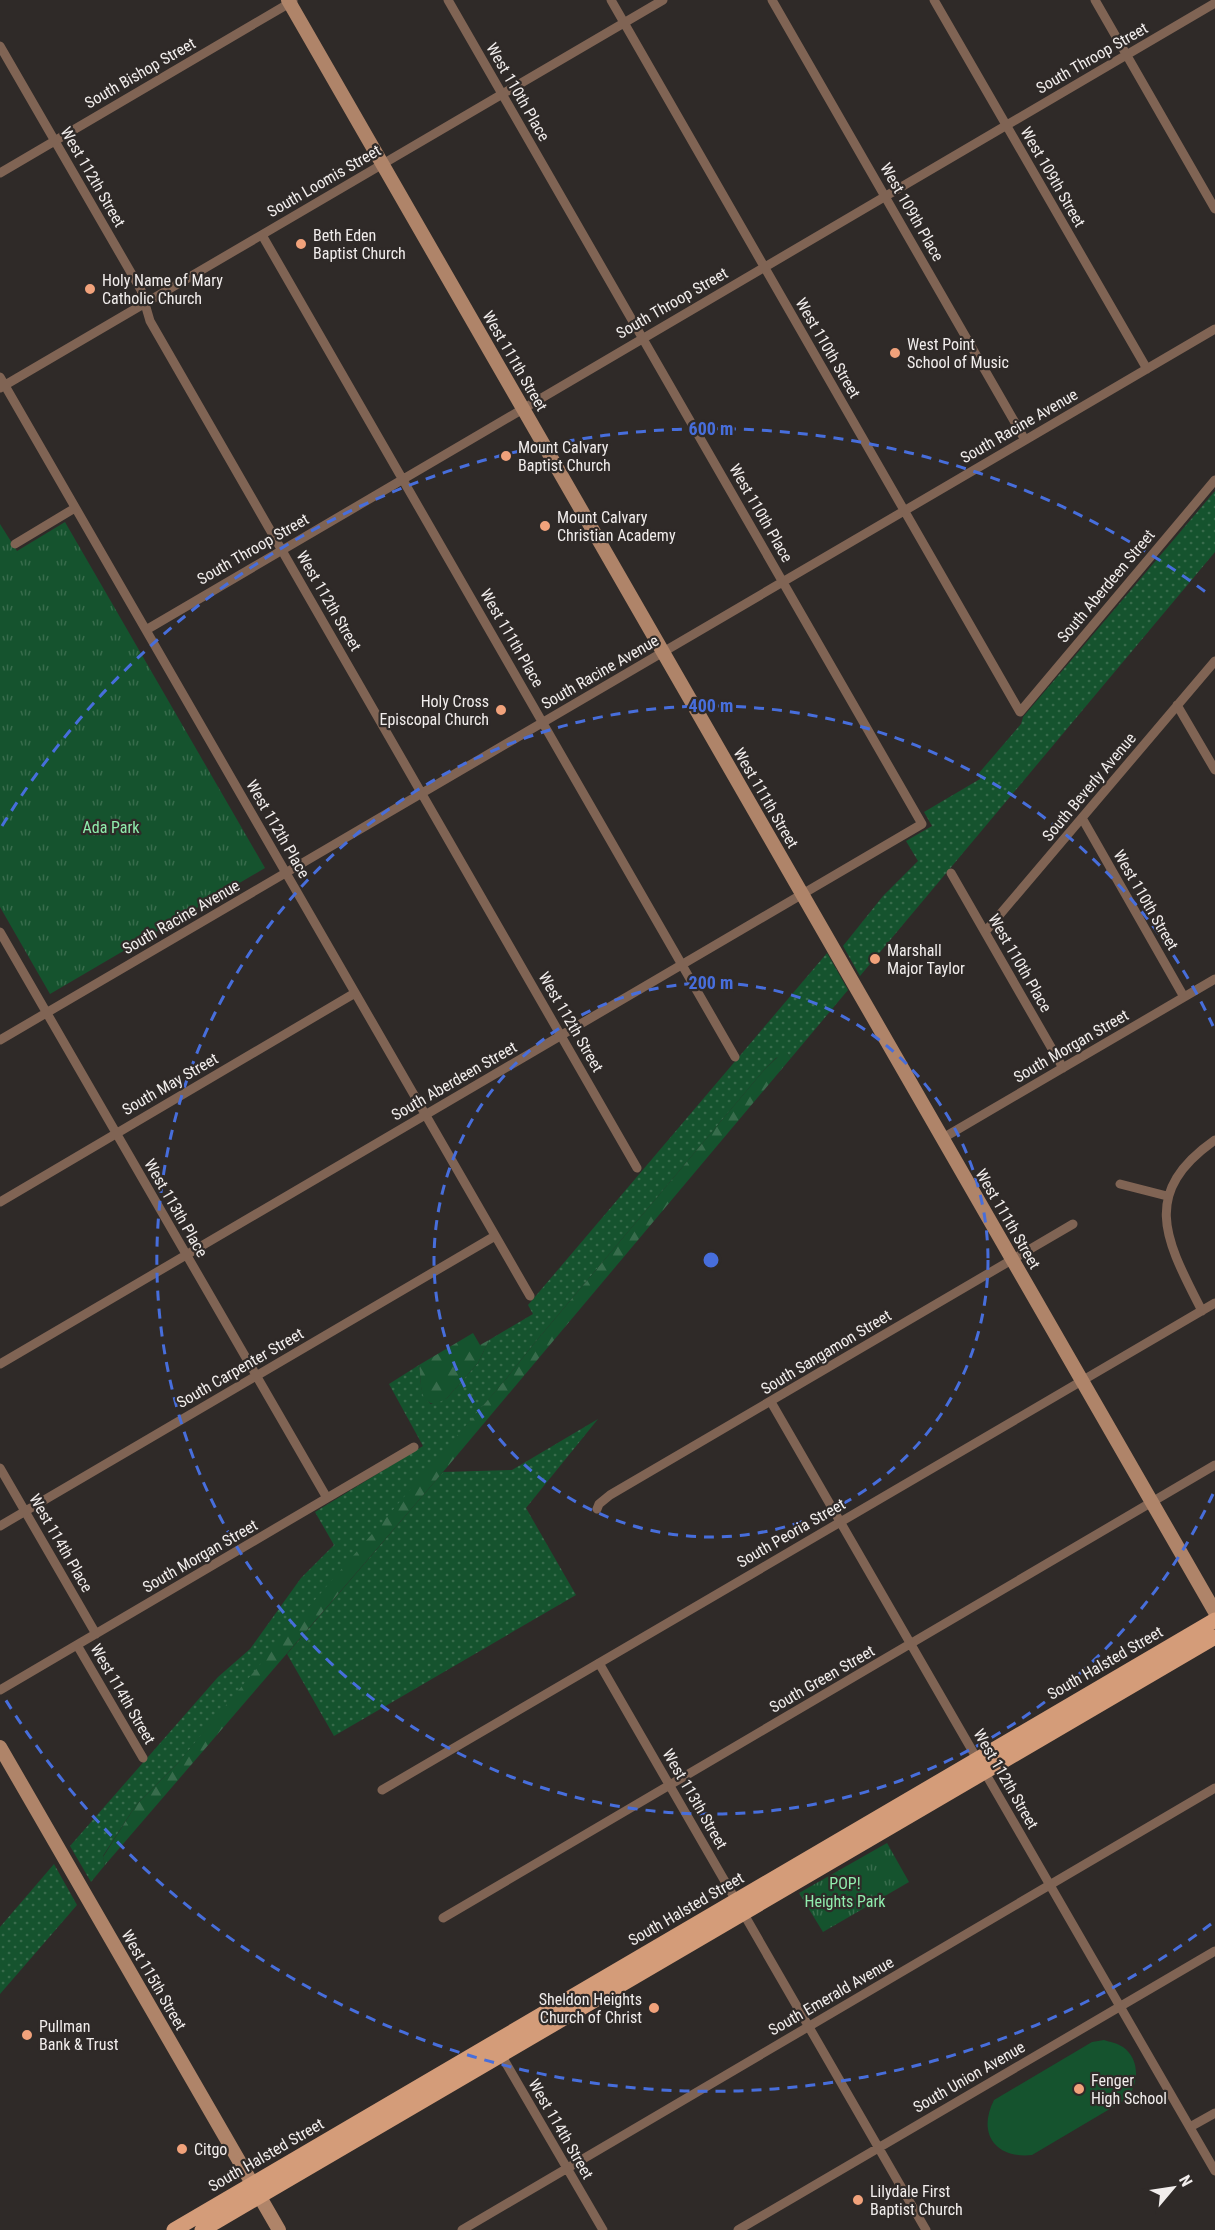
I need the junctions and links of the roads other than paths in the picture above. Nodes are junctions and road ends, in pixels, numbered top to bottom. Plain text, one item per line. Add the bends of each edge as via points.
1 (447, 0) edge
2 (611, 0) edge
3 (663, 0) edge
4 (772, 0) edge
5 (934, 0) edge
6 (1095, 0) edge
7 (291, 1) edge
8 (1215, 3) edge
9 (624, 23) junction
10 (0, 46) edge
11 (1126, 55) junction
12 (502, 94) junction
13 (1006, 125) junction
14 (54, 141) junction
15 (383, 164) junction
16 (0, 173) edge
17 (885, 196) junction
18 (1215, 209) edge
19 (262, 235) junction
20 (764, 267) junction
21 (145, 304) junction
22 (1215, 329) edge
23 (642, 338) junction
24 (1147, 369) junction
25 (2, 384) edge
26 (523, 408) junction
27 (1025, 440) junction
28 (402, 479) junction
29 (1215, 480) edge
30 (75, 508) junction
31 (905, 510) junction
32 (15, 544) dead end
33 (282, 549) junction
34 (783, 582) junction
35 (146, 630) junction
36 (663, 652) junction
37 (1215, 660) edge
38 (1177, 705) junction
39 (1020, 712) joint
40 (543, 723) junction
41 (1215, 770) edge
42 (422, 793) junction
43 (1082, 818) junction
44 (922, 824) joint
45 (286, 873) junction
46 (951, 873) dead end
47 (802, 894) junction
48 (0, 932) edge
49 (985, 932) junction
50 (682, 965) junction
51 (1215, 979) edge
52 (355, 993) junction
53 (1184, 997) junction
54 (47, 1013) junction
55 (561, 1035) junction
56 (0, 1040) edge
57 (735, 1057) dead end
58 (1063, 1068) junction
59 (425, 1115) junction
60 (116, 1133) junction
61 (943, 1138) junction
62 (1215, 1140) edge
63 (637, 1168) dead end
64 (1120, 1184) dead end
65 (1167, 1196) junction
66 (0, 1202) edge
67 (1073, 1224) dead end
68 (495, 1236) junction
69 (186, 1255) junction
70 (1012, 1259) junction
71 (530, 1296) dead end
72 (1215, 1303) edge
73 (1202, 1311) junction
74 (0, 1364) edge
75 (256, 1376) junction
76 (1082, 1381) junction
77 (771, 1402) junction
78 (414, 1447) dead end
79 (1215, 1465) edge
80 (0, 1468) edge
81 (327, 1498) junction
82 (1152, 1502) junction
83 (597, 1509) dead end
84 (25, 1512) junction
85 (840, 1522) junction
86 (0, 1526) edge
87 (1215, 1612) edge
88 (1215, 1620) edge
89 (96, 1634) junction
90 (1215, 1637) edge
91 (911, 1644) junction
92 (77, 1645) junction
93 (599, 1663) junction
94 (0, 1690) edge
95 (0, 1747) edge
96 (143, 1758) dead end
97 (981, 1766) junction
98 (670, 1785) junction
99 (1215, 1788) edge
100 (382, 1790) dead end
101 (1050, 1885) junction
102 (740, 1907) junction
103 (443, 1918) dead end
104 (1215, 1950) edge
105 (1120, 2006) junction
106 (809, 2026) junction
107 (498, 2048) junction
108 (1215, 2113) edge
109 (1190, 2127) junction
110 (879, 2148) junction
111 (567, 2168) junction
112 (1215, 2171) edge
113 (256, 2190) junction
114 (174, 2230) edge
115 (201, 2230) edge
116 (279, 2230) edge
117 (462, 2230) edge
118 (603, 2230) edge
119 (738, 2230) edge
120 (926, 2230) edge

1 - 12 street, West 110th Place
2 - 9 street, West 110th Street
3 - 9 street, South Loomis Street
4 - 17 street, West 109th Place
5 - 13 street, West 109th Street
6 - 11 street
7 - 14 street, South Bishop Street
7 - 15 main road, West 111th Street
8 - 11 street, South Throop Street
9 - 12 street, South Loomis Street
9 - 20 street, West 110th Street
10 - 14 street, West 112th Street
11 - 13 street, South Throop Street
11 - 18 street
12 - 15 street, South Loomis Street
12 - 23 street, West 110th Place
13 - 17 street, South Throop Street
13 - 24 street, West 109th Street
14 - 16 street, South Bishop Street
14 - 21 street, West 112th Street via 141,290
15 - 19 street, South Loomis Street
15 - 26 main road, West 111th Street
17 - 20 street, South Throop Street
17 - 27 street, West 109th Place
19 - 21 street, South Loomis Street
19 - 28 street, West 111th Place
20 - 23 street, South Throop Street
20 - 31 street, West 110th Street
21 - 25 street, South Loomis Street
21 - 33 street, West 112th Street via 150,321
22 - 24 street, South Racine Avenue
23 - 26 street, South Throop Street
23 - 34 street, West 110th Place
24 - 27 street, South Racine Avenue
25 - 30 street, West 112th Place
26 - 28 street, South Throop Street
26 - 36 main road, West 111th Street
27 - 31 street, South Racine Avenue
28 - 33 street, South Throop Street
28 - 40 street, West 111th Place
29 - 39 street, South Aberdeen Street
30 - 32 street
30 - 35 street, West 112th Place
31 - 34 street, South Racine Avenue
31 - 39 street, West 110th Street
33 - 35 street, South Throop Street
33 - 42 street, West 112th Street
34 - 36 street, South Racine Avenue
34 - 44 street, West 110th Place
35 - 45 street, West 112th Place
36 - 40 street, South Racine Avenue
36 - 47 main road, West 111th Street
37 - 38 street, South Beverly Avenue
38 - 41 street
38 - 43 street, South Beverly Avenue
40 - 42 street, South Racine Avenue
40 - 50 street, West 111th Place
42 - 45 street, South Racine Avenue
42 - 55 street, West 112th Street
43 - 49 street, South Beverly Avenue
43 - 53 street, West 110th Street
44 - 47 street, South Aberdeen Street
45 - 52 street, West 112th Place
45 - 54 street, South Racine Avenue
46 - 49 street, West 110th Place
47 - 50 street, South Aberdeen Street
47 - 61 main road, West 111th Street
48 - 54 street, West 113th Place
49 - 58 street, West 110th Place
50 - 55 street, South Aberdeen Street
50 - 57 street, West 111th Place
51 - 53 street, South Morgan Street
52 - 59 street, West 112th Place
52 - 60 street, South May Street
53 - 58 street, South Morgan Street
54 - 56 street, South Racine Avenue
54 - 60 street, West 113th Place
55 - 59 street, South Aberdeen Street
55 - 63 street, West 112th Street
58 - 61 street, South Morgan Street
59 - 68 street, West 112th Place
59 - 69 street, South Aberdeen Street
60 - 66 street, South May Street
60 - 69 street, West 113th Place
61 - 70 main road, West 111th Street
62 - 65 street via 1194,1156
64 - 65 street
65 - 73 street via 1170,1245
67 - 70 street, South Sangamon Street
68 - 71 street, West 112th Place
68 - 75 street, South Carpenter Street
69 - 74 street, South Aberdeen Street
69 - 75 street, West 113th Place
70 - 76 main road, West 111th Street
70 - 77 street, South Sangamon Street
72 - 73 street, South Peoria Street
73 - 76 street, South Peoria Street
75 - 81 street, West 113th Place
75 - 84 street, South Carpenter Street
76 - 82 main road, West 111th Street
76 - 85 street, South Peoria Street
77 - 83 street, South Sangamon Street via 610,1495
77 - 85 street, West 112th Street
78 - 81 street, South Morgan Street
79 - 82 street, South Green Street
80 - 84 street, West 114th Place
81 - 89 street, South Morgan Street
82 - 87 main road, West 111th Street
82 - 91 street, South Green Street
84 - 86 street, South Carpenter Street
84 - 89 street, West 114th Place
85 - 91 street, West 112th Street
85 - 93 street, South Peoria Street
88 - 97 main road, South Halsted Street
89 - 92 street, South Morgan Street
90 - 97 main road, South Halsted Street
91 - 97 street, West 112th Street
91 - 98 street, South Green Street
92 - 94 street, South Morgan Street
92 - 96 street, West 114th Street
93 - 98 street, West 113th Street
93 - 100 street, South Peoria Street
95 - 113 main road, West 115th Street
97 - 101 street, West 112th Street
97 - 102 main road, South Halsted Street
98 - 102 street, West 113th Street
98 - 103 street, South Green Street
99 - 101 street, South Emerald Avenue
101 - 105 street, West 112th Street
101 - 106 street, South Emerald Avenue
102 - 106 street, West 113th Street
102 - 107 main road, South Halsted Street
104 - 105 street, South Union Avenue
105 - 109 street, West 112th Street
105 - 110 street, South Union Avenue
106 - 110 street, West 113th Street
106 - 111 street, South Emerald Avenue
107 - 111 street, West 114th Street
107 - 113 main road, South Halsted Street
108 - 109 street
109 - 112 street, West 112th Street
110 - 119 street, South Union Avenue
110 - 120 street, West 113th Street
111 - 117 street, South Emerald Avenue
111 - 118 street, West 114th Street
113 - 114 main road, South Halsted Street
113 - 115 main road, South Halsted Street
113 - 116 main road, West 115th Street

